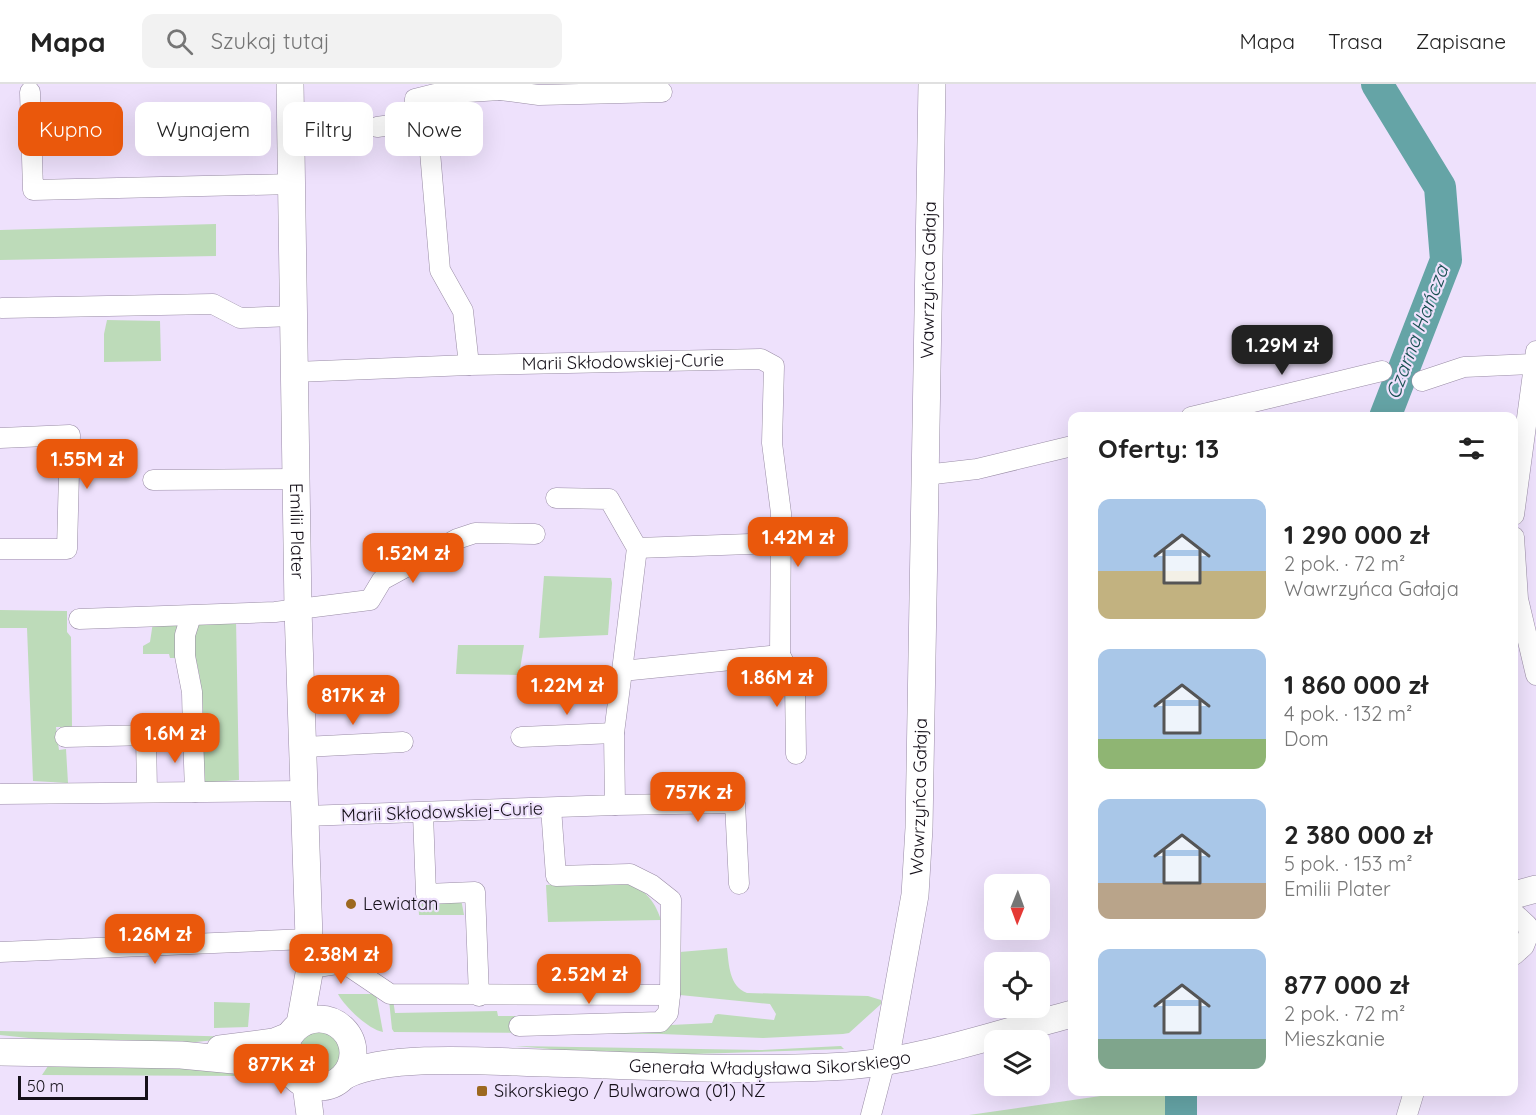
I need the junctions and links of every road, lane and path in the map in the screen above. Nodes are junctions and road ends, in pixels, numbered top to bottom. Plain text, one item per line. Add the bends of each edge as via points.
1 (290, 84) edge
2 (932, 84) edge
3 (499, 87) edge
4 (30, 92) dead end
5 (662, 92) dead end
6 (290, 102) edge
7 (415, 102) edge
8 (385, 126) edge
9 (377, 127) tunnel mouth
10 (291, 156) edge
11 (430, 156) edge
12 (292, 184) junction
13 (2, 308) dead end
14 (293, 316) junction
15 (1535, 358) edge
16 (469, 365) junction
17 (1382, 371) dead end
18 (295, 372) junction
19 (1422, 381) dead end
20 (1533, 393) edge
21 (1212, 412) edge
22 (0, 438) edge
23 (1068, 447) edge
24 (925, 476) junction
25 (297, 479) junction
26 (153, 480) dead end
27 (1518, 489) edge
28 (556, 498) dead end
29 (535, 534) dead end
30 (779, 543) junction
31 (637, 548) junction
32 (0, 549) edge
33 (1518, 599) edge
34 (298, 609) junction
35 (191, 616) junction
36 (79, 619) dead end
37 (780, 655) junction
38 (622, 671) junction
39 (1536, 675) edge
40 (614, 733) junction
41 (193, 734) junction
42 (146, 735) junction
43 (64, 737) dead end
44 (521, 737) dead end
45 (403, 742) dead end
46 (304, 747) junction
47 (796, 754) dead end
48 (147, 792) junction
49 (195, 792) junction
50 (0, 794) edge
51 (305, 804) junction
52 (615, 805) junction
53 (551, 808) junction
54 (423, 814) junction
55 (739, 884) dead end
56 (1536, 889) edge
57 (1518, 894) edge
58 (1518, 917) edge
59 (307, 939) junction
60 (1536, 946) edge
61 (1518, 951) edge
62 (0, 952) edge
63 (1518, 953) edge
64 (310, 968) junction
65 (670, 995) junction
66 (479, 996) junction
67 (1068, 1015) edge
68 (519, 1026) dead end
69 (295, 1030) junction
70 (341, 1030) junction
71 (0, 1052) edge
72 (181, 1055) junction
73 (462, 1061) junction
74 (885, 1061) junction
75 (317, 1079) junction
76 (1413, 1096) edge
77 (310, 1115) edge
78 (328, 1115) edge
79 (871, 1115) edge
80 (1407, 1115) edge

1 - 6 street, Emilii Plater
2 - 24 street, Wawrzyńca Gałaja
3 - 5 street via 539,95
3 - 7 street via 435,94
4 - 12 street via 33,190
8 - 9 street
10 - 12 street, Emilii Plater
11 - 16 street via 440,270 463,311
12 - 14 street, Emilii Plater
13 - 14 street via 213,304 240,318
14 - 18 street, Emilii Plater
15 - 19 street via 1464,367
15 - 20 street
16 - 18 street, Marii Skłodowskiej-Curie
16 - 30 street, Marii Skłodowskiej-Curie via 761,359 774,366 772,443 781,513
17 - 21 street
18 - 25 street, Emilii Plater
20 - 27 street
22 - 32 street via 70,435 67,549
23 - 24 street via 977,469
24 - 74 street, Wawrzyńca Gałaja via 915,895
25 - 26 street
25 - 34 street, Emilii Plater
28 - 31 street via 609,499
29 - 34 street via 509,540 475,533 382,580 370,600
30 - 31 street
30 - 37 street, Marii Skłodowskiej-Curie
31 - 38 street
33 - 39 street
34 - 35 street
34 - 46 street, Emilii Plater
35 - 36 street
35 - 41 street via 185,635 185,656 192,692
37 - 38 street
37 - 47 street, Marii Skłodowskiej-Curie via 795,683
38 - 40 street
40 - 44 street
40 - 52 street
41 - 42 street
41 - 49 street
42 - 43 street
42 - 48 street
45 - 46 street
46 - 51 street, Emilii Plater
48 - 49 street, Marii Skłodowskiej-Curie
48 - 50 street, Marii Skłodowskiej-Curie
49 - 51 street, Marii Skłodowskiej-Curie
51 - 54 street, Marii Skłodowskiej-Curie
51 - 59 street, Emilii Plater
52 - 53 street, Marii Skłodowskiej-Curie
52 - 55 street, Marii Skłodowskiej-Curie via 735,803
53 - 54 street, Marii Skłodowskiej-Curie
53 - 65 street via 556,876 630,874 672,900
54 - 66 street via 426,894 475,892
56 - 57 street
58 - 61 street via 1529,933
59 - 62 street
59 - 64 street, Emilii Plater
60 - 63 street
64 - 66 street via 344,963 390,994
64 - 69 street, Emilii Plater
64 - 70 street, Emilii Plater
65 - 66 street
65 - 68 street via 669,1013 660,1022
67 - 74 street, Generała Władysława Sikorskiego
69 - 70 street via 315,1019
69 - 72 street, Generała Władysława Sikorskiego via 274,1042
69 - 75 street via 285,1052
70 - 73 street, Generała Władysława Sikorskiego via 370,1046
70 - 75 street via 354,1058
71 - 72 street, Generała Władysława Sikorskiego
72 - 75 street, Generała Władysława Sikorskiego via 276,1064
73 - 74 street, Generała Władysława Sikorskiego via 742,1068
73 - 75 street, Generała Władysława Sikorskiego via 362,1067
74 - 79 street, Wawrzyńca Gałaja
75 - 77 street
75 - 78 street
76 - 80 street

